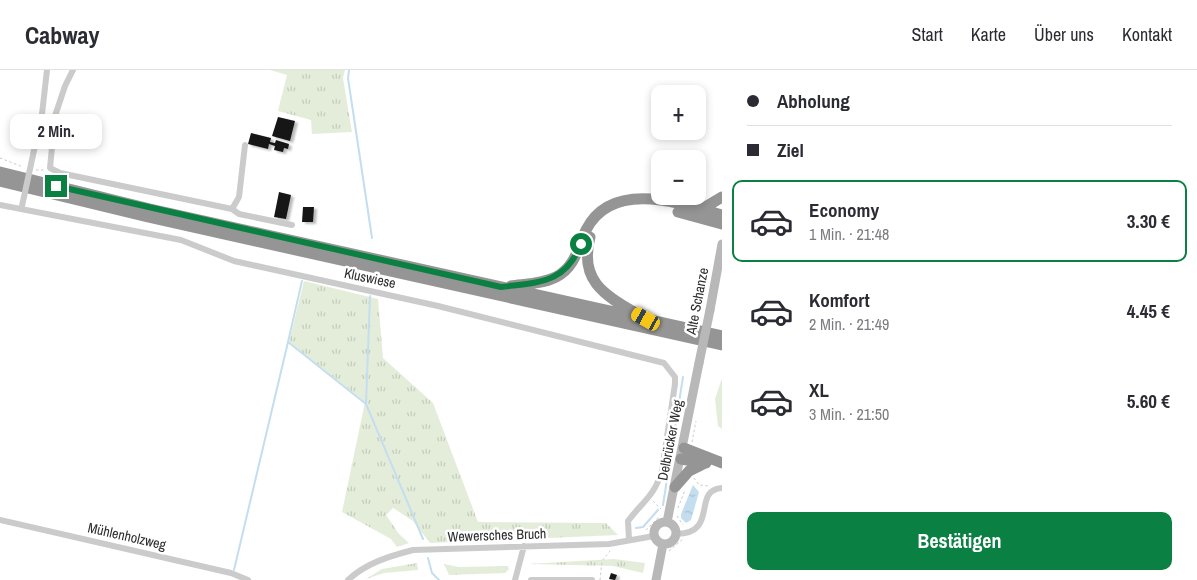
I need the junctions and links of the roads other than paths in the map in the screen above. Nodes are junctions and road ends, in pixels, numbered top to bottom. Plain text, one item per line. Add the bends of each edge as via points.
1 (47, 70) edge
2 (74, 70) edge
3 (245, 145) dead end
4 (0, 172) edge
5 (0, 181) edge
6 (722, 197) edge
7 (0, 204) edge
8 (21, 208) junction
9 (232, 209) junction
10 (702, 209) junction
11 (722, 215) edge
12 (722, 224) edge
13 (292, 225) dead end
14 (722, 244) edge
15 (501, 287) junction
16 (646, 319) junction
17 (722, 336) edge
18 (722, 345) edge
19 (699, 363) joint
20 (682, 453) junction
21 (705, 463) junction
22 (721, 463) edge
23 (680, 488) junction
24 (719, 489) edge
25 (0, 520) edge
26 (667, 522) junction
27 (681, 535) junction
28 (654, 536) junction
29 (630, 540) junction
30 (663, 544) junction
31 (524, 546) junction
32 (248, 580) edge
33 (348, 580) edge
34 (515, 580) edge
35 (531, 580) edge
36 (592, 580) edge
37 (656, 580) edge

1 - 8 street, bridge via 42,114
2 - 9 street via 55,116 50,168 60,173
3 - 9 street via 239,197
4 - 15 highway via 150,209
5 - 18 highway via 177,224
6 - 10 highway
7 - 8 street, Kluswiese
8 - 29 street, Kluswiese via 181,240 234,262 438,306 664,364 675,384 662,470 649,499 628,521
9 - 13 street via 239,214
10 - 11 highway
10 - 15 highway via 648,199 618,202 595,217 586,230 576,257 556,277
12 - 16 highway via 646,205 628,204 609,212 597,222 587,250 590,273 596,286 606,296
14 - 19 street, Alte Schanze, bridge
15 - 16 highway
16 - 17 highway
19 - 20 street, Delbrücker Weg
20 - 21 highway
20 - 22 highway
20 - 23 street, Delbrücker Weg
21 - 22 highway
21 - 23 highway via 689,471
23 - 26 street, Delbrücker Weg
24 - 27 street via 707,498 698,527
25 - 32 street, Mühlenholzweg via 231,573
26 - 27 street
26 - 28 street via 657,525
27 - 30 street via 671,543
28 - 29 street, Wewersches Bruch
28 - 30 street
29 - 31 street, Wewersches Bruch
30 - 37 street
31 - 33 street, Wewersches Bruch via 413,550 367,566
31 - 34 street
35 - 36 street

